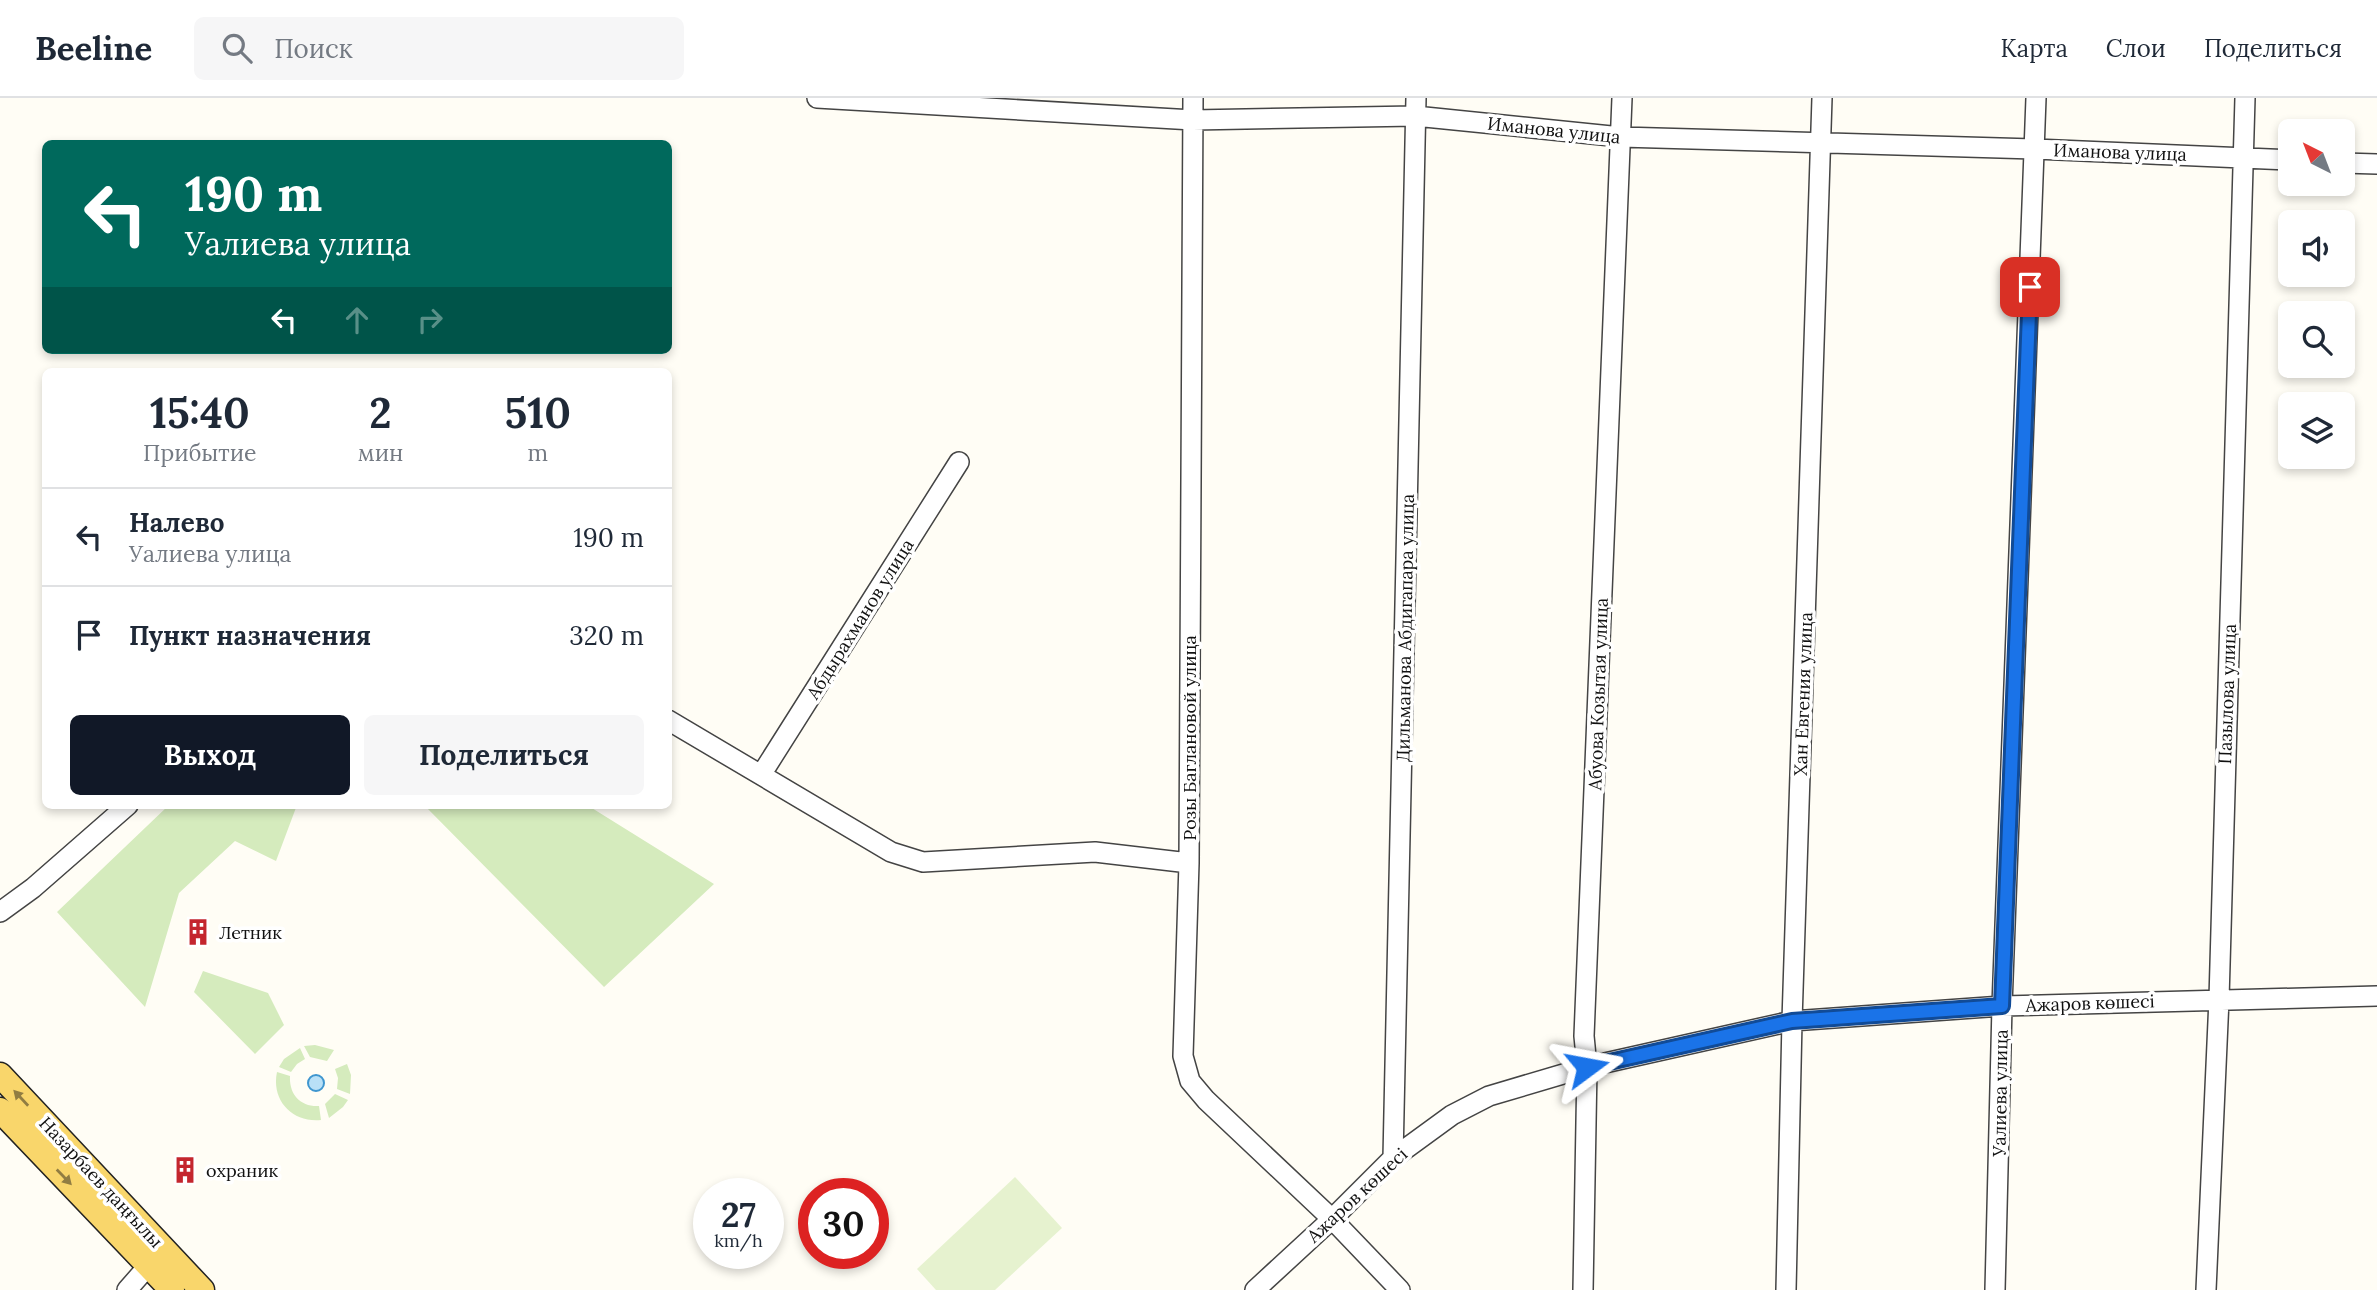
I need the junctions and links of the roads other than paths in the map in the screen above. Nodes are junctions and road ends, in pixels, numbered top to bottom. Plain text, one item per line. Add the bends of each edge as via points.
1 (817, 98) edge
2 (1193, 98) edge
3 (1622, 98) edge
4 (1822, 98) edge
5 (2036, 98) edge
6 (2245, 98) edge
7 (1415, 107) edge
8 (1193, 120) junction
9 (1621, 137) junction
10 (1821, 143) junction
11 (2035, 149) junction
12 (2243, 158) junction
13 (2278, 159) edge
14 (2356, 163) edge
15 (2377, 164) edge
16 (959, 462) dead end
17 (672, 720) edge
18 (761, 775) junction
19 (123, 809) edge
20 (1189, 863) junction
21 (0, 912) edge
22 (2377, 996) edge
23 (2219, 999) junction
24 (2002, 1006) junction
25 (1792, 1021) junction
26 (1587, 1067) junction
27 (0, 1075) edge
28 (0, 1110) edge
29 (1394, 1158) junction
30 (1332, 1219) junction
31 (157, 1257) junction
32 (127, 1290) edge
33 (172, 1290) edge
34 (202, 1290) edge
35 (1255, 1290) edge
36 (1400, 1290) edge
37 (1583, 1290) edge
38 (1786, 1290) edge
39 (1995, 1290) edge
40 (2206, 1290) edge

1 - 8 street, Иманова улица
2 - 8 street, Розы Баглановой улица
3 - 9 street, Абуова Козытая улица
4 - 10 street, Хан Евгения улица
5 - 11 street, Уалиева улица
6 - 12 street, Пазылова улица
7 - 8 street, Иманова улица
7 - 9 street, Иманова улица
7 - 29 street, Дильманова Абдигапара улица
8 - 20 street, Розы Баглановой улица
9 - 10 street, Иманова улица
9 - 26 street, Абуова Козытая улица via 1584,1036
10 - 11 street, Иманова улица
10 - 25 street, Хан Евгения улица
11 - 12 street, Иманова улица
11 - 24 street, Уалиева улица
12 - 13 street, Иманова улица
12 - 23 street, Пазылова улица
14 - 15 street
16 - 18 street, Абдырахманов улица
17 - 18 street
18 - 20 street via 891,852 923,862 1095,852
19 - 21 street
20 - 30 street, Розы Баглановой улица via 1183,1056 1190,1082
22 - 23 street, Ажаров көшесі
23 - 24 street, Ажаров көшесі
23 - 40 street, Пазылова улица
24 - 25 street, Ажаров көшесі
24 - 39 street, Уалиева улица
25 - 26 street, Ажаров көшесі
25 - 38 street, Хан Евгения улица
26 - 29 street, Ажаров көшесі via 1489,1096 1452,1115
26 - 37 street, Абуова Козытая улица
31 -> 27 main road, Назарбаев даңғылы
28 -> 31 main road, Назарбаев даңғылы
29 - 30 street, Ажаров көшесі
30 - 35 street, Ажаров көшесі
30 - 36 street, Розы Баглановой улица
31 - 32 street
31 - 33 main road, Назарбаев даңғылы
31 - 34 main road, Назарбаев даңғылы

